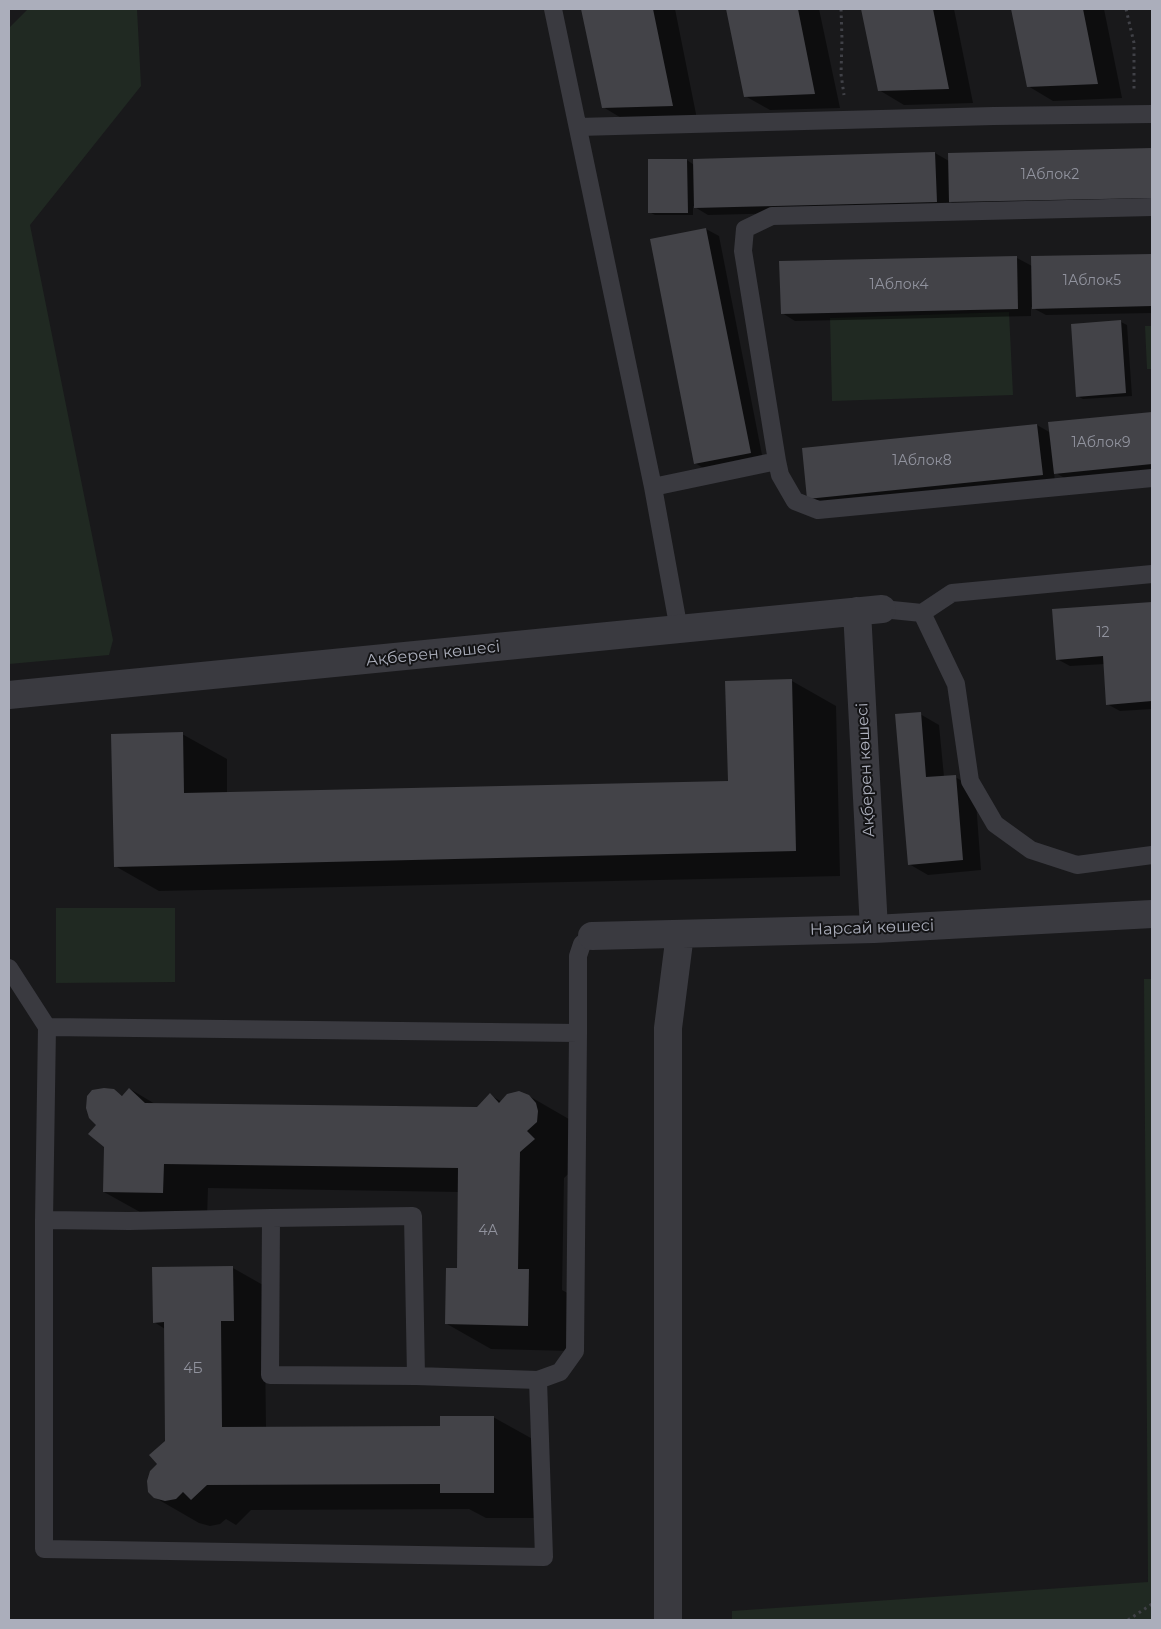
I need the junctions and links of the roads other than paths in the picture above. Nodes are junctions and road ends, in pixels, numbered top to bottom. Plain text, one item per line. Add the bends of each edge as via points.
1 (553, 9) edge
2 (1152, 114) edge
3 (578, 127) junction
4 (1152, 207) edge
5 (777, 461) junction
6 (1152, 478) edge
7 (653, 487) junction
8 (1152, 574) edge
9 (869, 610) junction
10 (922, 613) junction
11 (678, 630) junction
12 (9, 695) edge
13 (1152, 855) edge
14 (1152, 914) edge
15 (874, 929) junction
16 (680, 934) junction
17 (592, 936) joint
18 (9, 968) edge
19 (47, 1027) junction
20 (578, 1033) junction
21 (271, 1218) junction
22 (44, 1220) junction
23 (416, 1376) junction
24 (538, 1380) junction
25 (668, 1620) edge

1 - 3 lane
2 - 3 lane
3 - 7 lane
4 - 5 lane via 772,216 745,229 743,251
5 - 6 lane via 780,475 795,501 818,510
5 - 7 lane
7 - 11 lane
8 - 10 lane via 952,593
9 - 10 lane
9 - 11 street, Ақберен көшесі
9 - 15 street, Ақберен көшесі
10 - 13 lane via 956,684 970,781 995,824 1031,850 1077,864
11 - 12 street, Ақберен көшесі
14 - 15 street, Нарсай көшесі
15 - 16 street, Нарсай көшесі
16 - 17 street, Нарсай көшесі
16 - 25 street via 668,1028
17 - 20 lane via 582,944 578,956
18 - 19 lane
19 - 20 lane
19 - 22 lane
20 - 24 lane via 575,1351 560,1372
21 - 22 lane
21 - 23 lane via 413,1216
21 - 23 lane via 270,1375
22 - 24 lane via 44,1549 544,1557
23 - 24 lane

